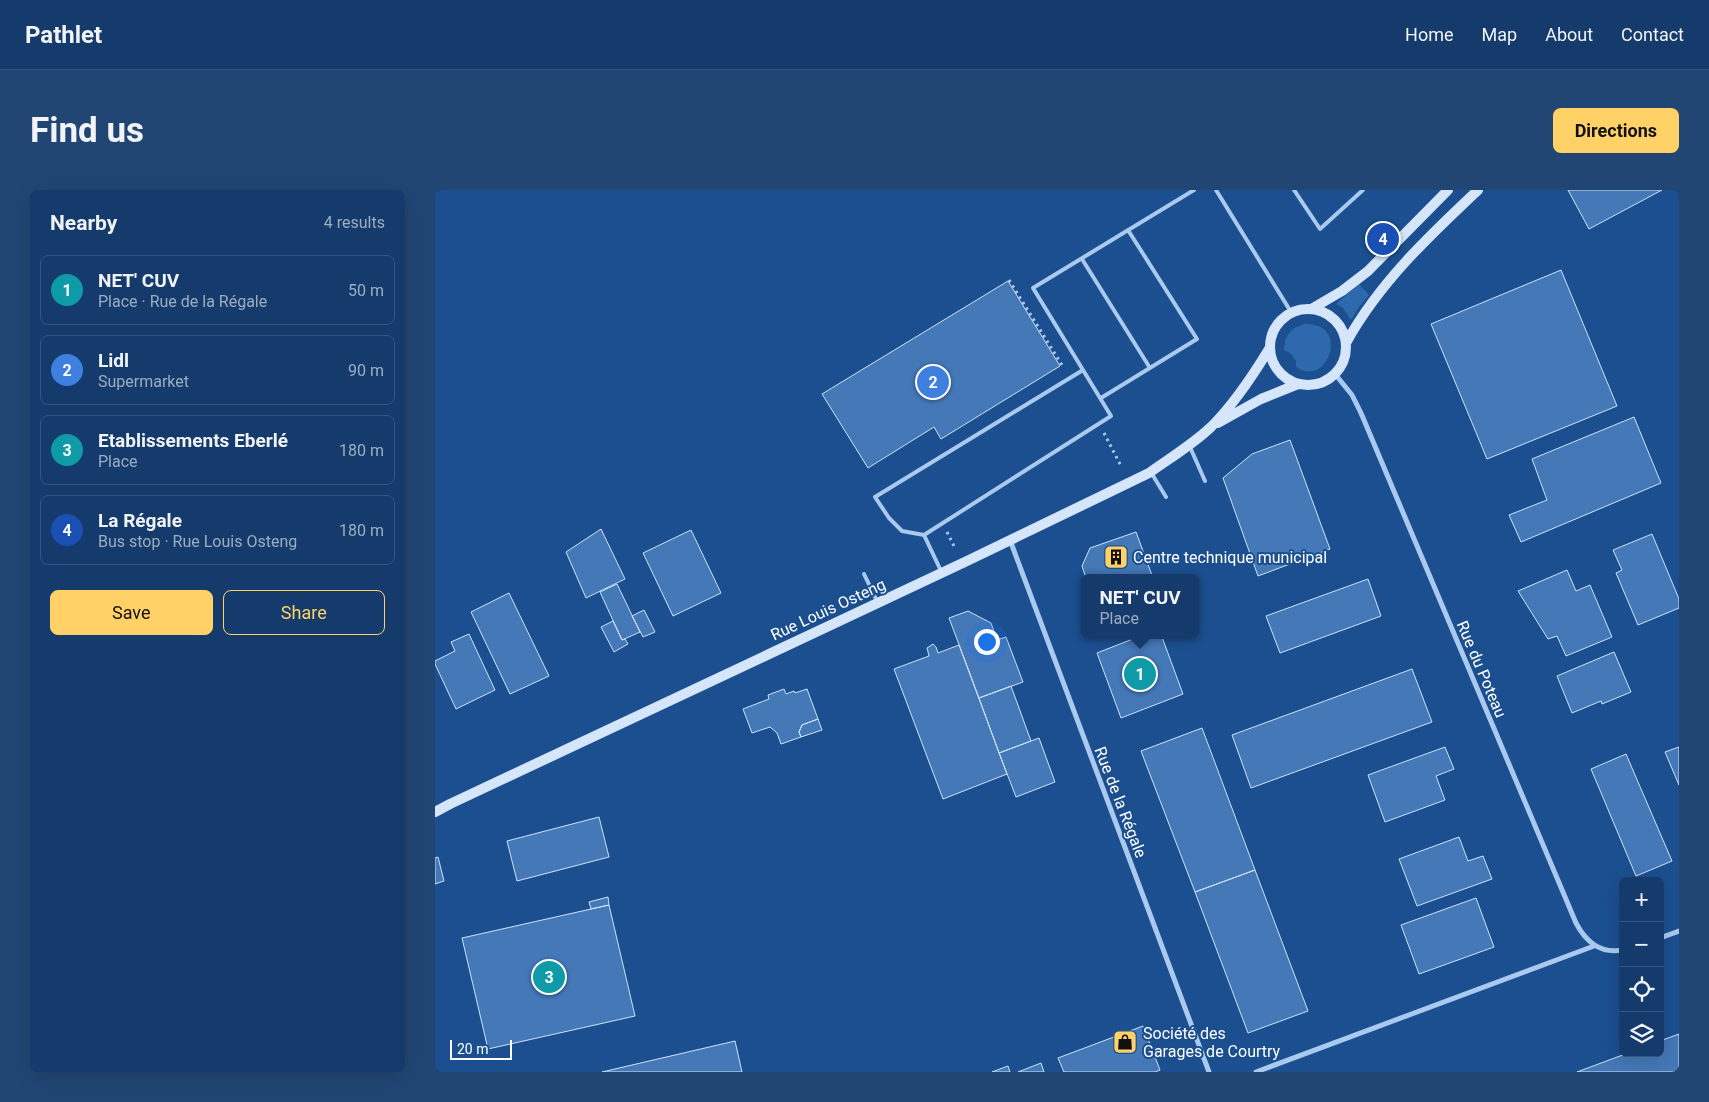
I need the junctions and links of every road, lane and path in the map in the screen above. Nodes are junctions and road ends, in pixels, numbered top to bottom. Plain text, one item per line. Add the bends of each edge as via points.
1 (1194, 190) edge
2 (1217, 190) edge
3 (1294, 190) edge
4 (1363, 190) edge
5 (1449, 190) edge
6 (1478, 190) edge
7 (1128, 230) junction
8 (1082, 259) junction
9 (1009, 280) dead end
10 (1313, 308) junction
11 (1291, 312) junction
12 (1346, 343) junction
13 (1269, 349) junction
14 (1065, 364) dead end
15 (1150, 368) junction
16 (1083, 370) junction
17 (1335, 374) junction
18 (1298, 384) junction
19 (1101, 398) junction
20 (1211, 427) junction
21 (1102, 431) dead end
22 (1189, 445) junction
23 (1121, 466) dead end
24 (1151, 472) junction
25 (1205, 481) dead end
26 (1165, 497) dead end
27 (943, 523) junction
28 (924, 535) junction
29 (1010, 540) junction
30 (954, 546) dead end
31 (942, 572) junction
32 (864, 574) dead end
33 (878, 602) junction
34 (450, 804) junction
35 (435, 807) edge
36 (435, 812) edge
37 (1679, 931) edge
38 (1664, 937) edge
39 (1594, 946) junction
40 (1619, 950) edge
41 (1209, 1072) edge
42 (1256, 1072) edge

1 - 7 lane
2 - 11 lane
3 - 4 lane via 1319,230
5 - 10 street via 1367,271
6 - 12 street via 1383,286
7 - 8 lane
7 - 15 lane via 1197,339
8 - 15 lane
8 - 16 lane via 1033,288
9 - 14 path via 1062,366
10 - 11 street
10 - 12 street via 1335,319
11 - 13 street via 1274,327
12 - 17 street via 1343,364
13 - 18 street via 1278,371
13 - 20 street, Rue Louis Osteng via 1248,383
15 - 19 lane
16 - 19 lane
16 - 28 lane via 875,497 901,531
17 - 18 street via 1324,382
17 - 39 street, Rue du Poteau via 1361,412 1576,924
18 - 20 street, Rue Louis Osteng via 1261,399
19 - 27 lane via 1111,416
20 - 22 street, Rue Louis Osteng
21 - 23 path
22 - 24 street, Rue Louis Osteng
22 - 25 lane
24 - 26 lane
24 - 29 street, Rue Louis Osteng
27 - 28 lane
27 - 30 path
28 - 31 lane
29 - 31 street, Rue Louis Osteng
29 - 41 street, Rue de la Régale
31 - 33 street, Rue Louis Osteng
32 - 33 lane
33 - 34 street, Rue Louis Osteng
34 - 35 street, Rue Louis Osteng
34 - 36 street, Rue Louis Osteng
37 - 38 street
39 - 40 street
39 - 42 street

